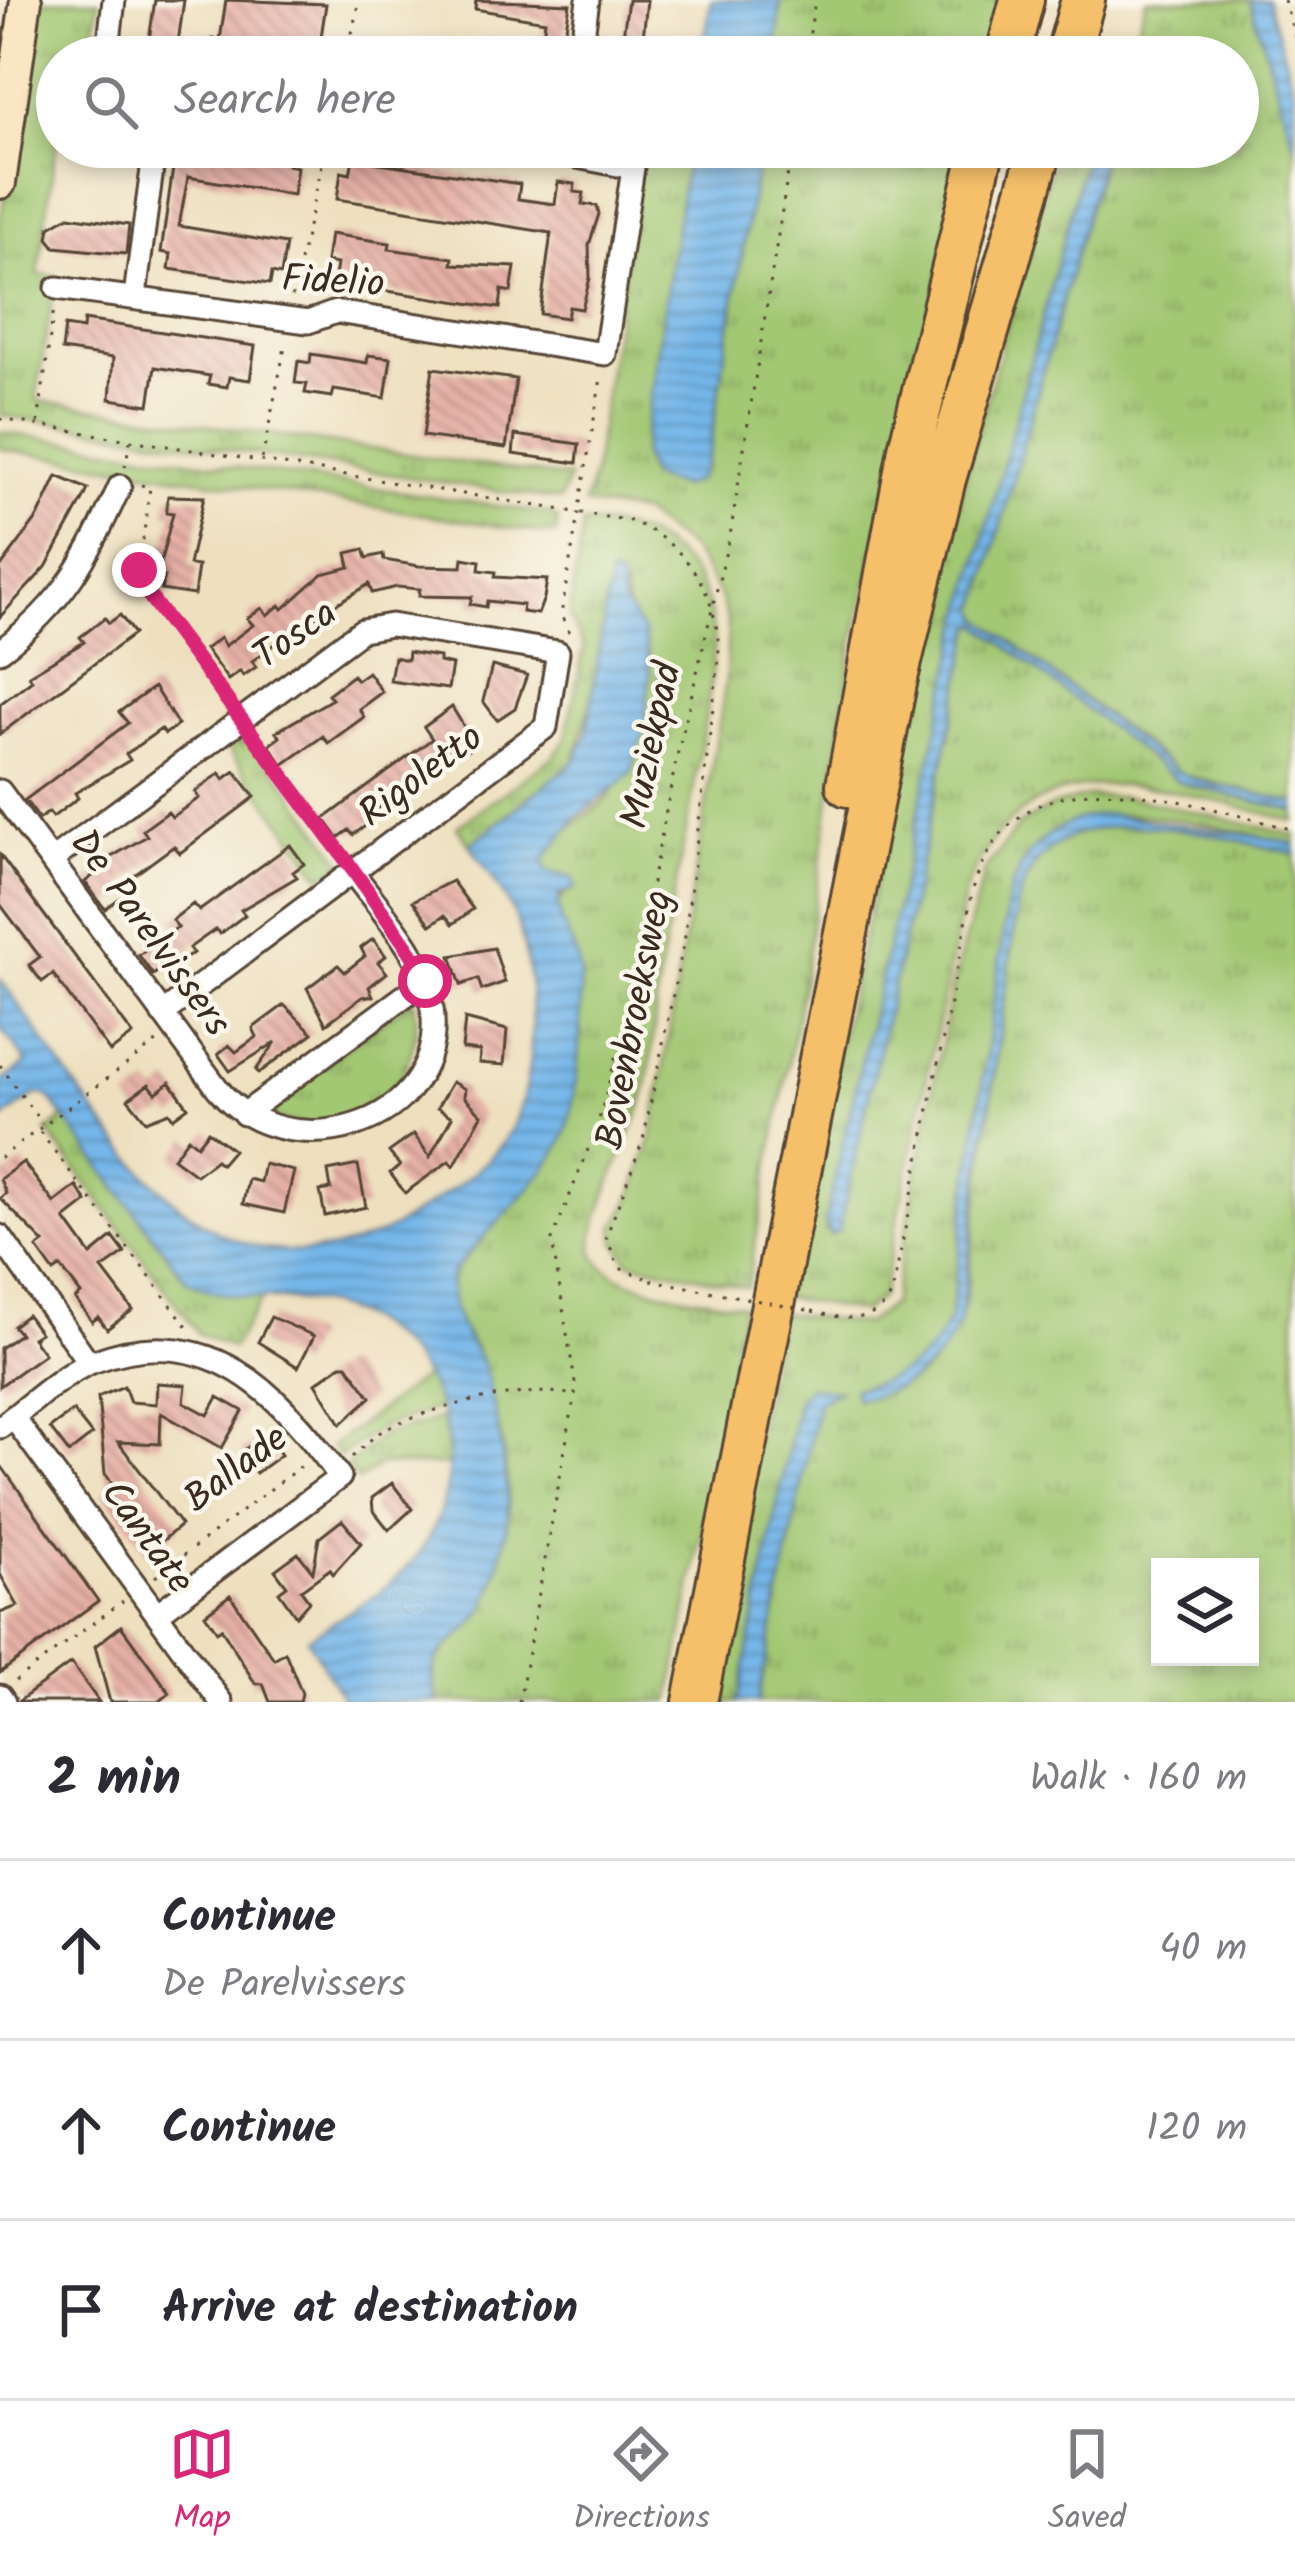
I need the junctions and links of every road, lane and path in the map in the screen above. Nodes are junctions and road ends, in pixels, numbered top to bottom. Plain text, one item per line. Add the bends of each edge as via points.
1 (26, 0) edge
2 (114, 0) edge
3 (359, 0) edge
4 (588, 0) edge
5 (815, 0) edge
6 (1022, 0) edge
7 (1083, 0) edge
8 (1284, 0) edge
9 (109, 36) edge
10 (351, 36) edge
11 (583, 36) edge
12 (809, 36) edge
13 (1013, 36) edge
14 (1073, 36) edge
15 (1295, 37) edge
16 (151, 168) edge
17 (633, 168) edge
18 (789, 168) edge
19 (978, 168) edge
20 (1035, 168) edge
21 (0, 183) edge
22 (57, 287) joint
23 (135, 296) junction
24 (604, 354) junction
25 (0, 419) edge
26 (38, 425) junction
27 (131, 439) junction
28 (120, 484) junction
29 (577, 511) junction
30 (711, 603) junction
31 (567, 647) junction
32 (0, 651) edge
33 (241, 719) junction
34 (0, 791) edge
35 (1295, 830) edge
36 (52, 860) junction
37 (354, 874) junction
38 (425, 981) junction
39 (162, 1014) junction
40 (1, 1066) edge
41 (92, 1090) dead end
42 (244, 1114) junction
43 (41, 1128) junction
44 (0, 1158) edge
45 (0, 1236) edge
46 (200, 1354) junction
47 (89, 1363) junction
48 (574, 1396) junction
49 (7, 1422) edge
50 (321, 1451) junction
51 (336, 1471) junction
52 (139, 1589) junction
53 (157, 1614) junction
54 (1, 1697) edge
55 (212, 1699) edge
56 (519, 1702) edge
57 (683, 1702) edge
58 (695, 1702) edge

1 - 21 street
2 - 9 street
3 - 10 path
4 - 11 street
5 - 12 path
6 - 13 highway
7 - 14 highway
8 - 15 path
16 - 23 street
17 - 24 street
18 - 30 path, Muziekpad via 731,530
19 - 57 highway via 870,643 793,1148
20 - 58 highway via 944,478 896,678
22 - 23 street, Fidelio
22 - 26 path
23 - 24 street, Fidelio via 308,322 336,312
24 - 29 path
25 - 26 path, Bovenbroeksweg
26 - 27 path, Bovenbroeksweg
27 - 28 path
27 - 29 path, Bovenbroeksweg
28 - 32 street via 88,555 47,616
28 - 33 path via 150,487 133,574
29 - 30 path, Bovenbroeksweg via 632,520 663,538 687,560
29 - 31 path via 561,615
30 - 35 path, Bovenbroeksweg, bridge via 719,658 685,936 643,1141 606,1237 619,1268 812,1311 862,1319 879,1311 892,1294 972,893 986,856 1010,826 1042,803 1099,789
30 - 48 path, Muziekpad via 622,1034 552,1240
31 - 33 street, Tosca via 391,625 362,630
31 - 37 street, Rigoletto via 546,728
33 - 36 street, Tosca
33 - 37 path
34 - 36 street, De Parelvissers
36 - 39 street, De Parelvissers
37 - 38 street, De Parelvissers
37 - 39 street, Rigoletto
38 - 42 street
38 - 42 street, De Parelvissers via 433,1011 429,1046 415,1082 388,1110 347,1130 303,1135
39 - 42 street, De Parelvissers
40 - 43 path
41 - 43 path
43 - 44 path
43 - 46 path
45 - 47 street
46 - 47 street, Ballade via 138,1350
46 - 50 street, Ballade via 282,1401
47 - 49 street, Ballade
48 - 51 path via 534,1390 426,1416 385,1429
48 - 56 path, Muziekpad
49 - 52 street, Cantate
50 - 51 street, Ballade
50 - 52 path, Ballade
51 - 53 street, Ballade via 340,1478
52 - 53 street, Cantate
52 - 54 path, Ballade
53 - 55 street, Cantate

